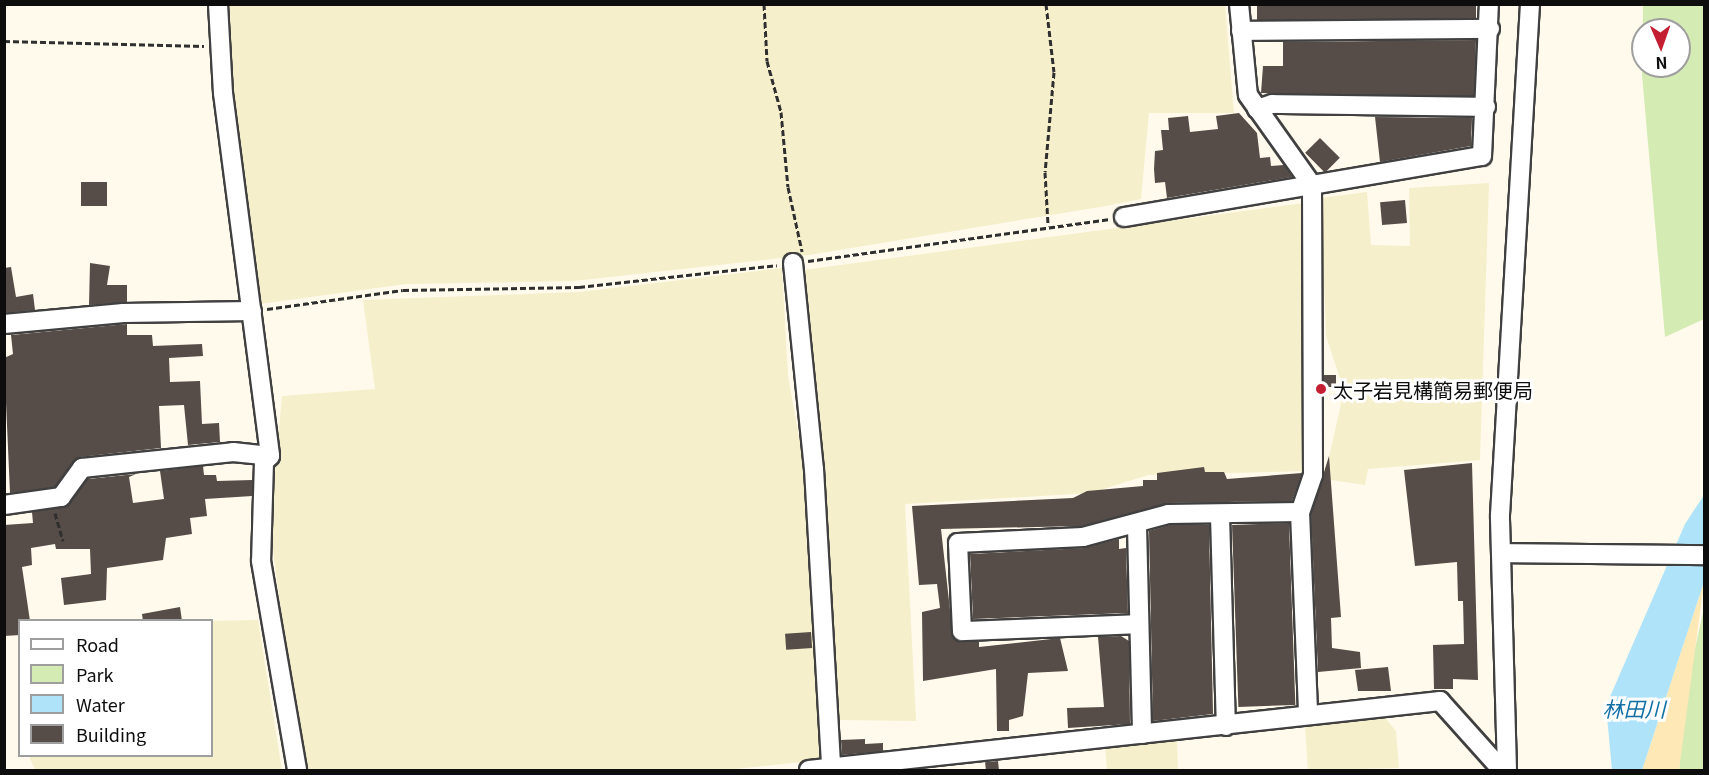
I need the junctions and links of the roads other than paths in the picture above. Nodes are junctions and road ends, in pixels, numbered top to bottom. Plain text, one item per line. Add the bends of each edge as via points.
1 (218, 4) edge
2 (1239, 4) edge
3 (1489, 4) edge
4 (1530, 4) edge
5 (1490, 29) junction
6 (1241, 31) junction
7 (1486, 107) junction
8 (1257, 109) junction
9 (1312, 185) junction
10 (1124, 217) road end
11 (793, 263) road end
12 (252, 311) junction
13 (4, 324) edge
14 (270, 456) junction
15 (4, 505) edge
16 (1300, 513) junction
17 (1220, 515) junction
18 (1137, 526) junction
19 (1501, 553) junction
20 (1704, 555) edge
21 (1139, 624) junction
22 (1308, 715) junction
23 (1226, 726) junction
24 (1143, 734) junction
25 (831, 768) junction
26 (297, 771) edge
27 (809, 771) edge
28 (1504, 771) edge

1 - 12 street via 219,47
2 - 6 street
3 - 5 street
4 - 19 street
5 - 6 street
5 - 7 street
6 - 8 street via 1248,95
7 - 8 street via 1272,104
7 - 9 street via 1482,156
8 - 9 street
9 - 10 street
9 - 16 street via 1313,475
11 - 25 street via 814,468
12 - 13 street via 123,313
12 - 14 street
14 - 15 street via 233,452 82,468 61,497
14 - 26 street via 264,462 261,561
16 - 17 street
16 - 22 street
17 - 18 street via 1168,514
17 - 23 street
18 - 21 street
18 - 21 street via 1083,537 958,543 962,631
19 - 20 street
19 - 28 street
21 - 24 street
22 - 23 street
22 - 28 street via 1440,701
23 - 24 street
24 - 25 street
25 - 27 street

